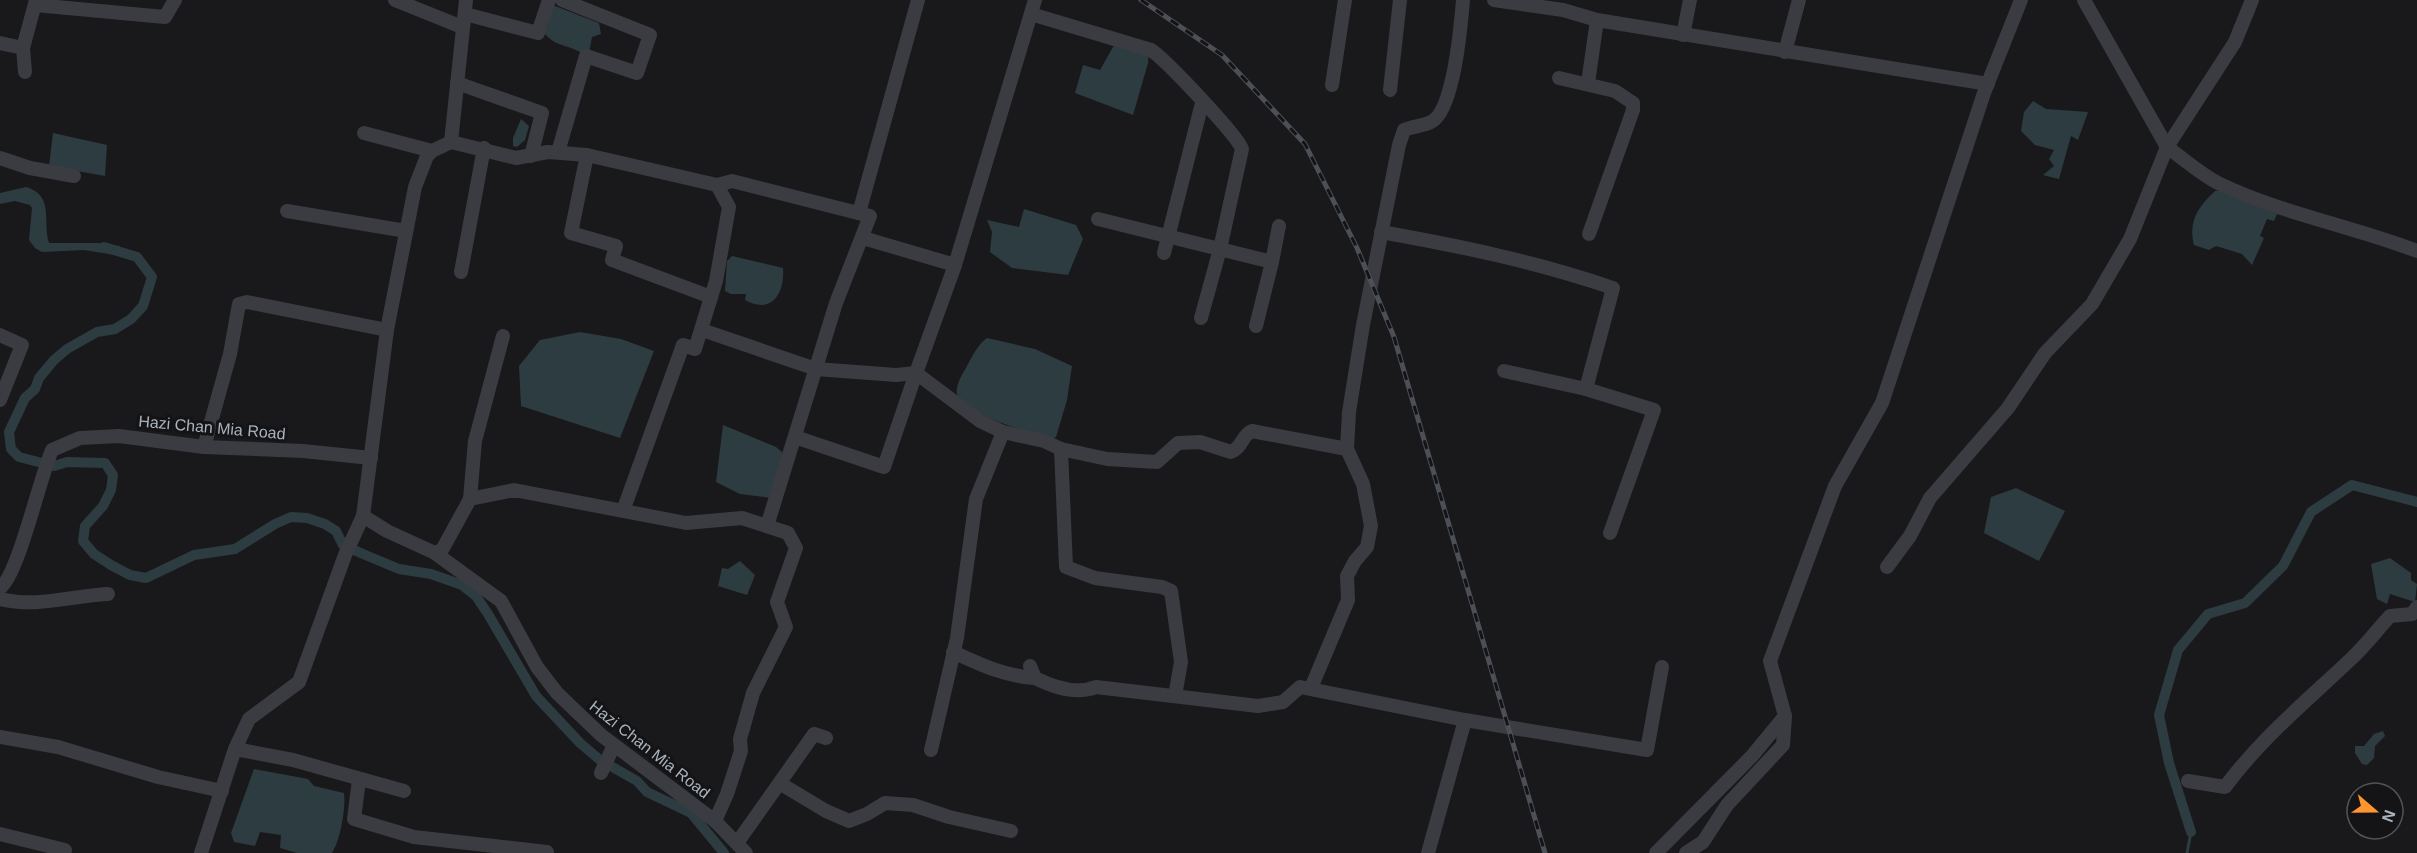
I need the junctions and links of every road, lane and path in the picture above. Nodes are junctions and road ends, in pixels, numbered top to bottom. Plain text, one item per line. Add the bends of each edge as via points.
1 (175, 0) edge
2 (394, 0) edge
3 (549, 0) edge
4 (562, 0) edge
5 (917, 0) edge
6 (1035, 0) edge
7 (1345, 0) edge
8 (1400, 0) edge
9 (1463, 0) edge
10 (1494, 0) edge
11 (1690, 0) edge
12 (1798, 0) edge
13 (2021, 0) edge
14 (2084, 0) edge
15 (2252, 0) edge
16 (36, 2) edge
17 (464, 13) edge
18 (1031, 14) junction
19 (1597, 20) junction
20 (1683, 35) junction
21 (0, 43) edge
22 (23, 48) junction
23 (1785, 52) junction
24 (25, 72) dead end
25 (1559, 78) dead end
26 (457, 83) junction
27 (1588, 83) junction
28 (1988, 84) junction
29 (1332, 85) dead end
30 (1390, 90) dead end
31 (1202, 103) junction
32 (364, 134) dead end
33 (451, 142) junction
34 (2167, 147) junction
35 (484, 148) junction
36 (432, 151) junction
37 (558, 152) junction
38 (587, 155) junction
39 (531, 156) junction
40 (0, 158) edge
41 (74, 176) dead end
42 (717, 185) junction
43 (287, 211) dead end
44 (859, 213) junction
45 (1098, 219) dead end
46 (1279, 226) dead end
47 (406, 231) junction
48 (1381, 231) junction
49 (1589, 234) dead end
50 (863, 238) junction
51 (1168, 238) junction
52 (1220, 249) junction
53 (2417, 251) edge
54 (1164, 253) dead end
55 (1272, 262) junction
56 (955, 265) junction
57 (461, 272) dead end
58 (711, 297) junction
59 (1201, 318) dead end
60 (1256, 326) dead end
61 (387, 330) junction
62 (702, 330) junction
63 (0, 335) edge
64 (503, 336) dead end
65 (816, 369) junction
66 (1504, 371) dead end
67 (916, 373) junction
68 (1586, 389) junction
69 (0, 400) edge
70 (1003, 432) junction
71 (795, 437) junction
72 (204, 447) junction
73 (1061, 449) junction
74 (1347, 449) junction
75 (371, 458) junction
76 (470, 499) junction
77 (622, 511) junction
78 (363, 516) junction
79 (767, 526) junction
80 (1610, 533) dead end
81 (435, 553) junction
82 (1887, 567) dead end
83 (0, 588) edge
84 (108, 594) dead end
85 (0, 599) edge
86 (2417, 607) edge
87 (953, 652) junction
88 (1662, 667) dead end
89 (1311, 688) junction
90 (1175, 696) junction
91 (1785, 716) junction
92 (1465, 720) junction
93 (0, 737) edge
94 (826, 738) dead end
95 (614, 745) junction
96 (235, 749) junction
97 (931, 750) dead end
98 (601, 773) dead end
99 (359, 780) junction
100 (2188, 781) dead end
101 (780, 784) junction
102 (222, 791) junction
103 (404, 791) dead end
104 (715, 821) junction
105 (1011, 831) dead end
106 (0, 834) edge
107 (741, 848) edge
108 (65, 850) dead end
109 (547, 852) edge
110 (201, 853) edge
111 (1428, 853) edge
112 (1656, 853) edge
113 (1686, 853) edge

1 - 16 street via 165,17
2 - 17 street
3 - 17 street via 538,33
4 - 37 street via 650,35 637,73 586,56
5 - 44 street
6 - 18 street
7 - 29 street
8 - 30 street
9 - 48 street via 1458,51 1442,110 1431,122 1404,130
10 - 19 street via 1563,10
11 - 20 street
12 - 23 street
13 - 28 street
14 - 34 street
15 - 34 street via 2235,42
16 - 22 street
17 - 26 street
18 - 31 street via 1151,50 1163,58
18 - 56 street
19 - 20 street
19 - 27 street
20 - 23 street
21 - 22 street
22 - 24 street
23 - 28 street
25 - 27 street
26 - 33 street
26 - 39 street via 542,113
27 - 49 street via 1627,97 1634,110
28 - 91 street via 1882,404 1835,486 1770,661
31 - 51 street
31 - 52 street via 1238,139 1242,149
32 - 36 street
33 - 35 street
33 - 36 street
34 - 53 street via 2218,183 2283,211 2338,224
34 - 82 street via 2130,239 2092,304 2044,353 2008,408 1930,498 1910,536
35 - 39 street via 516,158
35 - 57 street
36 - 47 street via 415,187
37 - 38 street
37 - 39 street
38 - 42 street
38 - 58 street via 571,233 616,246 612,260
40 - 41 street
42 - 44 street via 732,181
42 - 58 street via 729,207
43 - 47 street
44 - 50 street via 870,216
45 - 51 street
46 - 55 street
47 - 61 street
48 - 68 street via 1513,258 1613,288
48 - 74 street via 1351,402
50 - 56 street
50 - 65 street via 836,303
51 - 52 street
51 - 54 street
52 - 55 street
52 - 59 street
55 - 60 street
56 - 67 street
58 - 62 street
61 - 72 street via 295,310 239,304 230,354
61 - 75 street
62 - 65 street
62 - 77 street via 695,349 683,345
63 - 69 street via 22,345
64 - 76 street via 475,441
65 - 67 street
65 - 71 street
66 - 68 street
67 - 70 street via 980,421
67 - 71 street via 884,467
68 - 80 street via 1654,410
70 - 73 street
70 - 87 street via 976,499
71 - 79 street
72 - 75 street, Hazi Chan Mia Road
72 - 83 street, Hazi Chan Mia Road via 119,435 80,438 52,450 15,566
73 - 74 street via 1107,459 1157,462 1178,443 1200,442 1235,451 1252,431
73 - 90 street via 1066,567 1095,578 1171,591 1181,662
74 - 89 street via 1364,484 1371,526 1367,547 1347,576 1348,600
75 - 78 street
76 - 77 street via 514,490
76 - 81 street via 442,550
77 - 79 street via 686,523 742,518
78 - 81 street, Hazi Chan Mia Road
78 - 96 street via 299,682 249,719
79 - 104 street via 788,533 796,548 777,602 786,627 753,693 740,740 741,751
81 - 95 street, Hazi Chan Mia Road via 501,601 537,667 557,693
84 - 85 street via 21,604
86 - 100 street via 2412,614 2390,616 2355,655 2247,758 2225,787
87 - 90 street via 994,671 1015,677 1032,672 1047,684 1085,692 1096,687
87 - 97 street
88 - 92 street via 1647,750
89 - 90 street via 1300,687 1283,702 1258,706
89 - 92 street via 1377,705
91 - 112 street via 1752,756
91 - 113 street via 1783,745 1727,805 1702,842
92 - 111 street
93 - 102 street via 58,747 158,777
94 - 101 street via 814,734
95 - 98 street
95 - 104 street, Hazi Chan Mia Road
96 - 99 street via 293,760
96 - 102 street
99 - 103 street
99 - 109 street via 354,819 414,837
101 - 105 street via 849,821 885,802 913,805
101 - 107 street
102 - 110 street
104 - 107 street, Hazi Chan Mia Road
106 - 108 street

